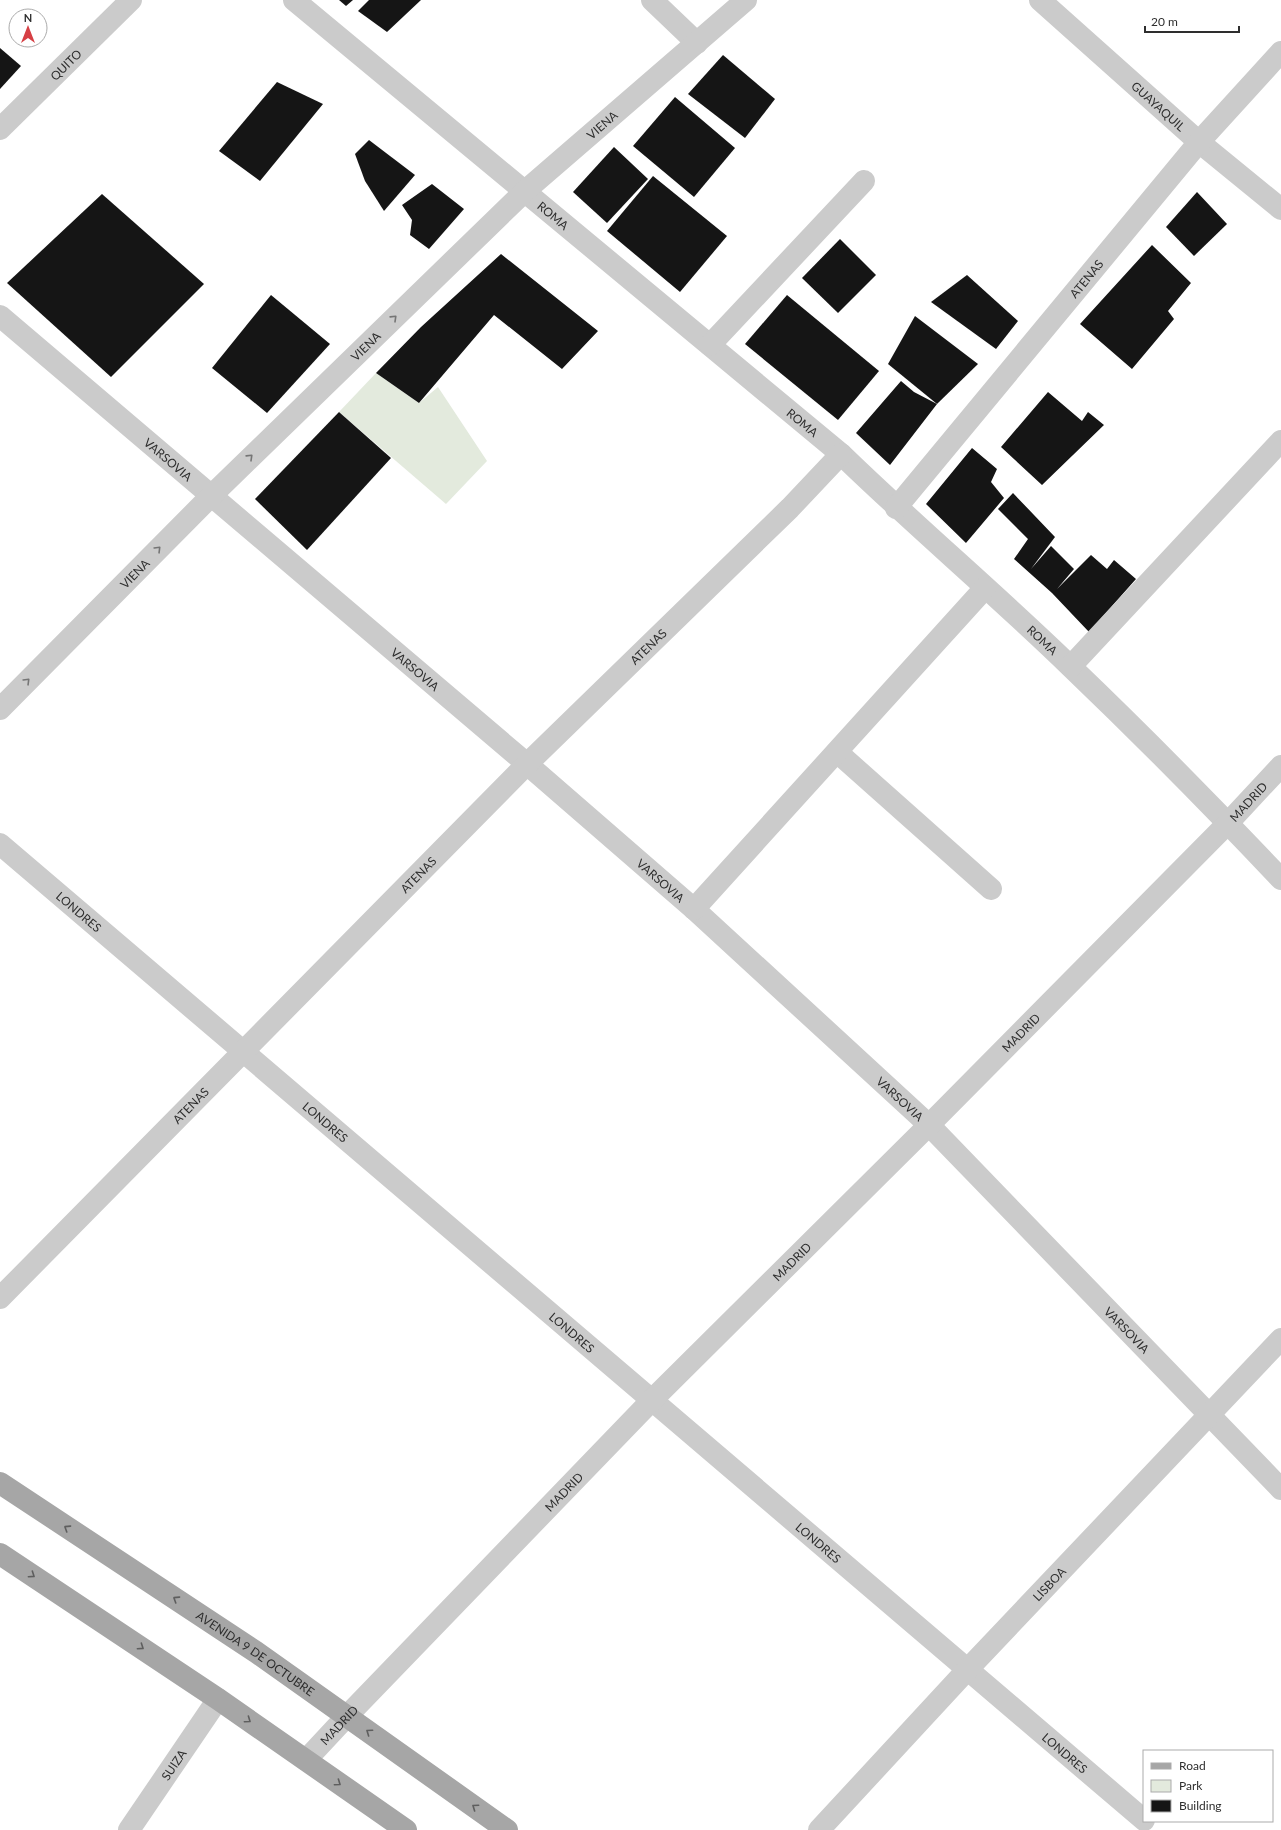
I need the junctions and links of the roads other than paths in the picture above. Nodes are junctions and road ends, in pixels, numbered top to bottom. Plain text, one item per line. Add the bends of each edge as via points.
1 (131, 0) edge
2 (294, 0) edge
3 (652, 0) edge
4 (746, 0) edge
5 (1040, 0) edge
6 (697, 43) junction
7 (1281, 52) edge
8 (0, 129) edge
9 (1199, 142) junction
10 (864, 181) dead end
11 (525, 190) junction
12 (1281, 209) edge
13 (0, 316) edge
14 (710, 345) junction
15 (1281, 441) edge
16 (841, 454) junction
17 (211, 496) junction
18 (896, 508) junction
19 (985, 588) junction
20 (1071, 666) junction
21 (0, 709) edge
22 (836, 752) junction
23 (527, 764) junction
24 (1281, 766) edge
25 (1228, 823) junction
26 (0, 844) edge
27 (1281, 879) edge
28 (991, 889) dead end
29 (694, 909) junction
30 (242, 1052) junction
31 (929, 1125) junction
32 (0, 1298) edge
33 (1281, 1339) edge
34 (652, 1400) junction
35 (1208, 1414) junction
36 (0, 1483) edge
37 (1281, 1489) edge
38 (0, 1554) edge
39 (967, 1670) junction
40 (218, 1699) junction
41 (347, 1716) junction
42 (306, 1760) junction
43 (1143, 1818) edge
44 (1147, 1822) edge
45 (129, 1830) edge
46 (406, 1830) edge
47 (507, 1830) edge
48 (819, 1830) edge
49 (1156, 1830) edge

1 - 8 street, QUITO
2 - 11 street, ROMA
3 - 6 street
4 - 6 street, VIENA
5 - 9 street, GUAYAQUIL
6 - 11 street, VIENA
7 - 9 street, ATENAS
9 - 12 street, GUAYAQUIL
9 - 18 street, ATENAS
10 - 14 street
11 - 14 street, ROMA
17 -> 11 street, VIENA
13 - 17 street, VARSOVIA
14 - 16 street, ROMA
15 - 20 street
16 - 18 street, ROMA
16 - 23 street, ATENAS via 790,508
21 -> 17 street, VIENA
17 - 23 street, VARSOVIA
18 - 19 street, ROMA
19 - 20 street, ROMA
19 - 22 street
20 - 25 street, ROMA
22 - 28 street
22 - 29 street
23 - 29 street, VARSOVIA
23 - 30 street, ATENAS
24 - 25 street, MADRID
25 - 27 street, ROMA
25 - 31 street, MADRID
26 - 30 street, LONDRES
29 - 31 street, VARSOVIA
30 - 32 street, ATENAS
30 - 34 street, LONDRES
31 - 34 street, MADRID
31 - 35 street, VARSOVIA
33 - 35 street, LISBOA
34 - 39 street, LONDRES
34 - 41 street, MADRID
35 - 37 street, VARSOVIA
35 - 39 street, LISBOA
41 -> 36 main road, AVENIDA 9 DE OCTUBRE via 256,1652
38 -> 40 main road
39 - 43 street, LONDRES
39 - 48 street, LISBOA
40 -> 42 main road
40 - 45 street, SUIZA
41 - 42 street, MADRID
47 -> 41 main road, AVENIDA 9 DE OCTUBRE
42 -> 46 main road
44 - 49 street, LONDRES

